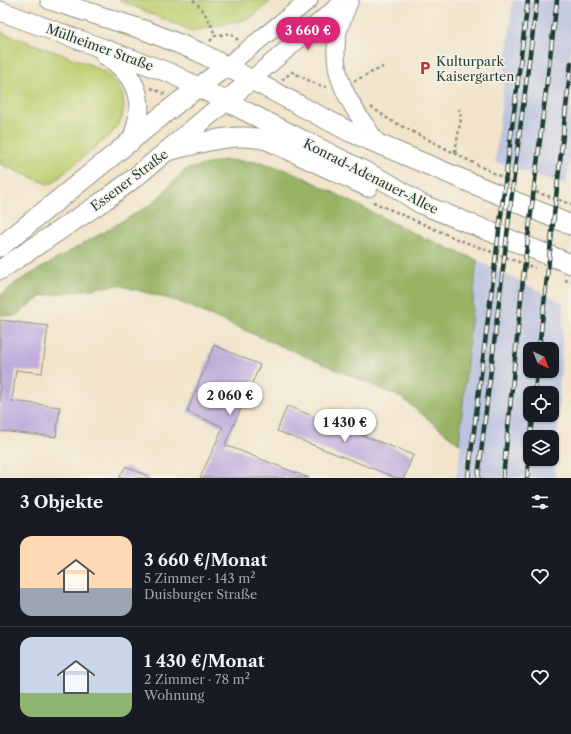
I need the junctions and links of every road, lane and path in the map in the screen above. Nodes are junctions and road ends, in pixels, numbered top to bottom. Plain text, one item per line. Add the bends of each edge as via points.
1 (50, 0) edge
2 (193, 0) edge
3 (309, 0) edge
4 (345, 0) edge
5 (350, 0) edge
6 (0, 11) edge
7 (215, 36) dead end
8 (81, 40) junction
9 (227, 66) junction
10 (383, 67) dead end
11 (350, 75) dead end
12 (252, 80) junction
13 (351, 82) junction
14 (354, 86) dead end
15 (199, 87) junction
16 (226, 101) junction
17 (370, 105) dead end
18 (459, 109) dead end
19 (131, 142) junction
20 (378, 144) junction
21 (167, 151) junction
22 (455, 152) junction
23 (512, 182) dead end
24 (530, 190) dead end
25 (370, 200) dead end
26 (421, 204) junction
27 (571, 204) edge
28 (571, 225) edge
29 (0, 246) edge
30 (538, 269) dead end
31 (0, 270) edge
32 (565, 270) edge
33 (571, 282) edge

1 - 9 main road via 147,31
2 - 7 path via 212,25
3 - 9 main road
4 - 12 main road
5 - 20 main road via 338,32 338,72 346,97
6 - 8 main road, Mülheimer Straße
8 - 15 main road, Mülheimer Straße via 170,73
8 - 19 main road via 122,67 131,78 138,99 139,112
9 - 12 main road
9 - 15 main road, Essener Straße
10 - 13 path
11 - 13 path
12 - 16 main road, Essener Straße
12 - 20 main road
13 - 14 path
15 - 16 main road, Konrad-Adenauer-Allee
15 - 19 main road, Essener Straße
16 - 21 main road, Essener Straße
16 - 26 main road, Konrad-Adenauer-Allee via 390,184
17 - 22 path via 390,120
18 - 22 path via 461,118
19 - 29 main road, Essener Straße
20 - 28 main road
21 - 26 main road via 226,137 253,136 267,140 383,194
21 - 31 main road, Essener Straße via 105,200
22 - 23 path
24 - 27 path
25 - 30 path via 451,236
26 - 32 main road, Konrad-Adenauer-Allee
32 - 33 path

